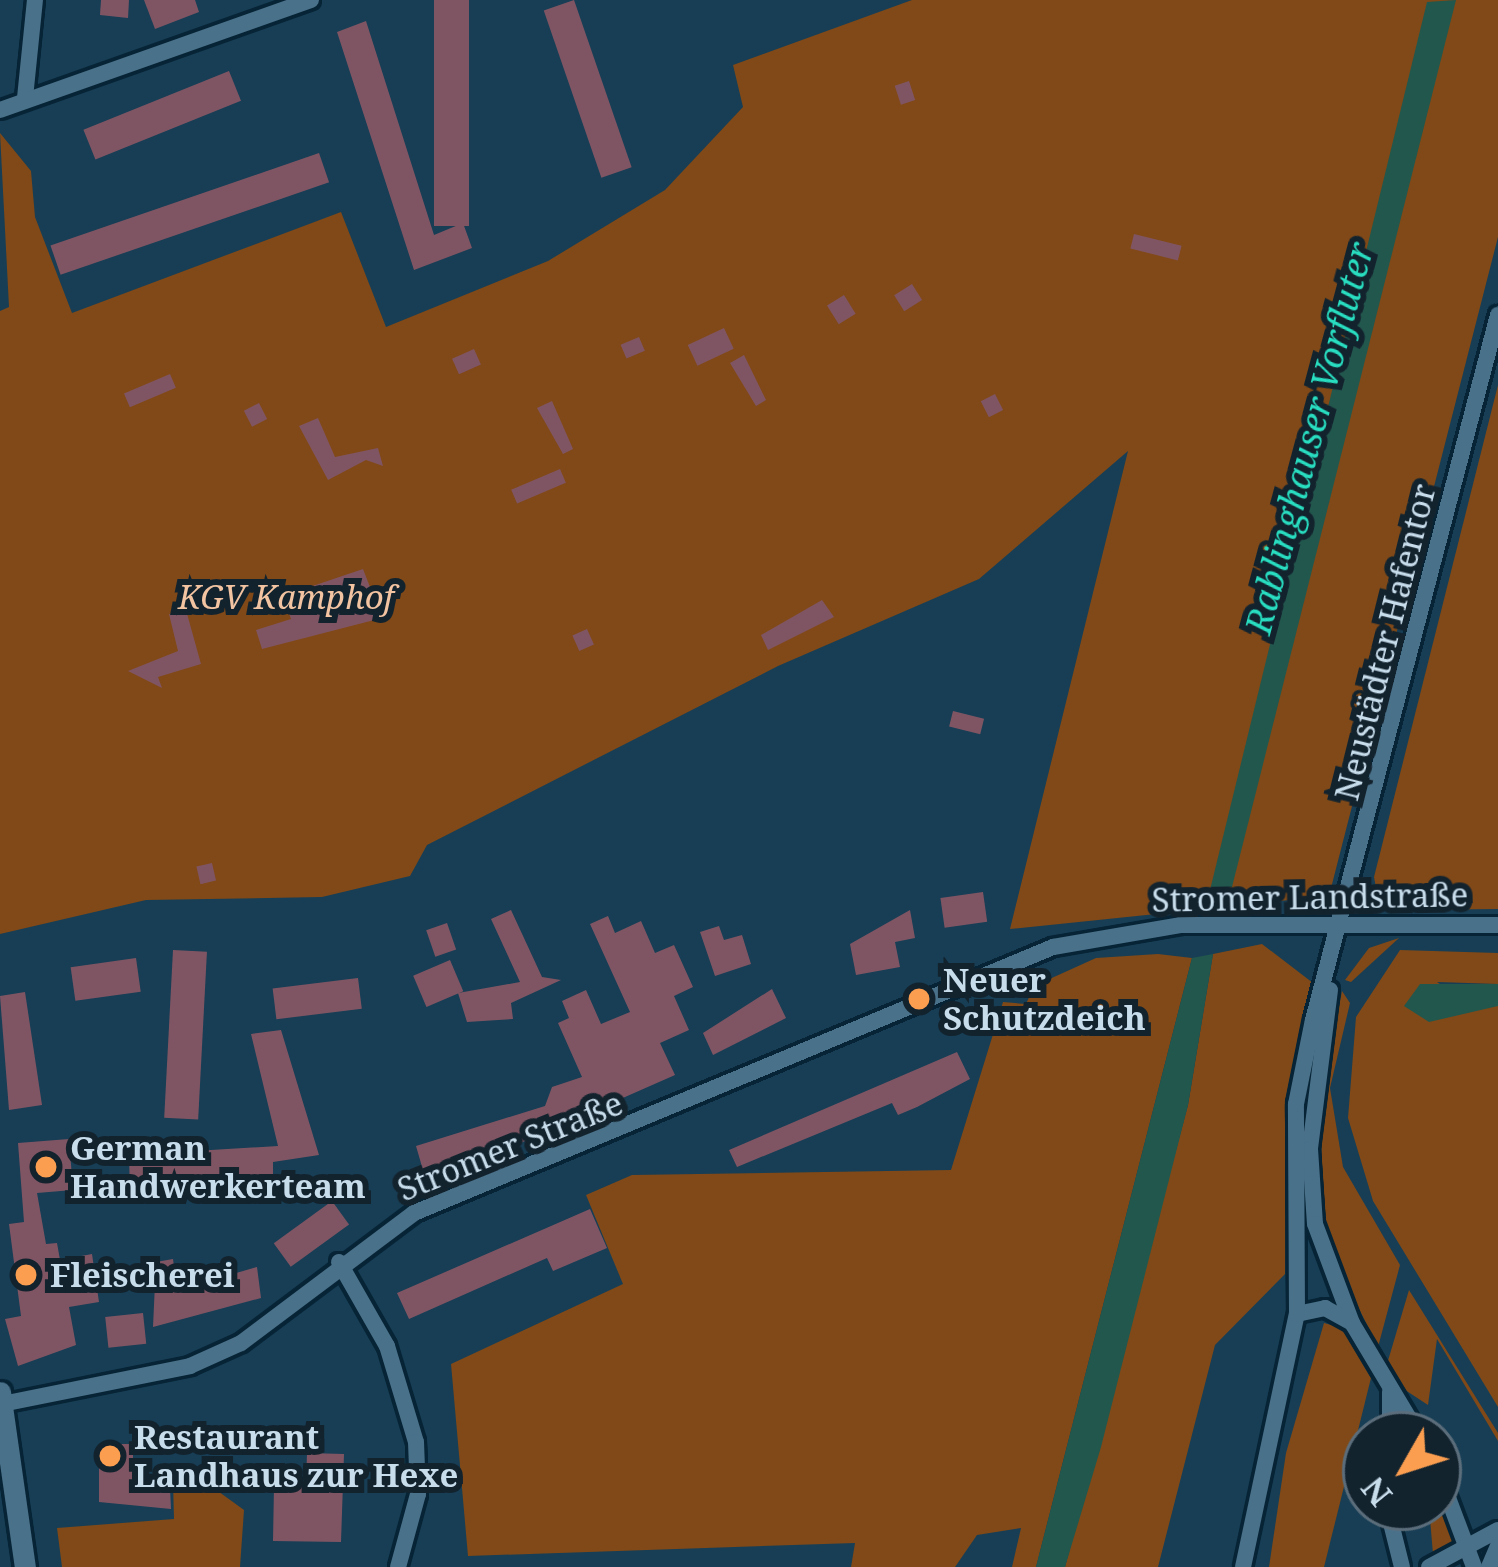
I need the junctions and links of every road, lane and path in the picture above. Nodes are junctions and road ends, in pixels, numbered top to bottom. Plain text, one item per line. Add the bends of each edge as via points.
1 (35, 0) edge
2 (311, 0) edge
3 (25, 98) junction
4 (0, 110) edge
5 (1498, 315) edge
6 (1346, 923) junction
7 (1498, 926) edge
8 (1053, 947) joint
9 (1330, 983) junction
10 (339, 1262) junction
11 (1297, 1314) junction
12 (1352, 1323) junction
13 (1390, 1385) junction
14 (1, 1398) edge
15 (1390, 1411) edge
16 (1405, 1411) edge
17 (4, 1454) edge
18 (1462, 1529) edge
19 (1498, 1530) edge
20 (1394, 1531) edge
21 (1468, 1543) junction
22 (1498, 1546) edge
23 (26, 1567) edge
24 (398, 1567) edge
25 (1243, 1567) edge
26 (1402, 1567) edge
27 (1429, 1567) edge
28 (1474, 1567) edge
29 (1489, 1567) edge

1 - 3 street
2 - 3 street
3 - 4 street
5 - 6 street, Neustädter Hafentor
6 - 7 street, Stromer Landstraße
6 - 8 street, Stromer Landstraße via 1180,925
6 - 9 street, Neustädter Hafentor
8 - 10 street, Stromer Straße via 414,1214
9 - 11 street, Neustädter Hafentor via 1296,1104
9 - 12 street, Neustädter Hafentor via 1311,1181 1322,1253
10 - 14 street, Stromer Straße via 241,1343 190,1366
10 - 24 street via 387,1346 416,1442 418,1494
11 - 12 street via 1324,1308
11 - 25 street, Neustädter Hafentor
12 - 13 street, Neustädter Hafentor
13 - 15 street
13 - 16 street, Neustädter Hafentor
14 - 17 street
17 - 23 street
18 - 21 street
19 - 21 street
20 - 26 street
21 - 27 street
21 - 28 street
22 - 29 street

